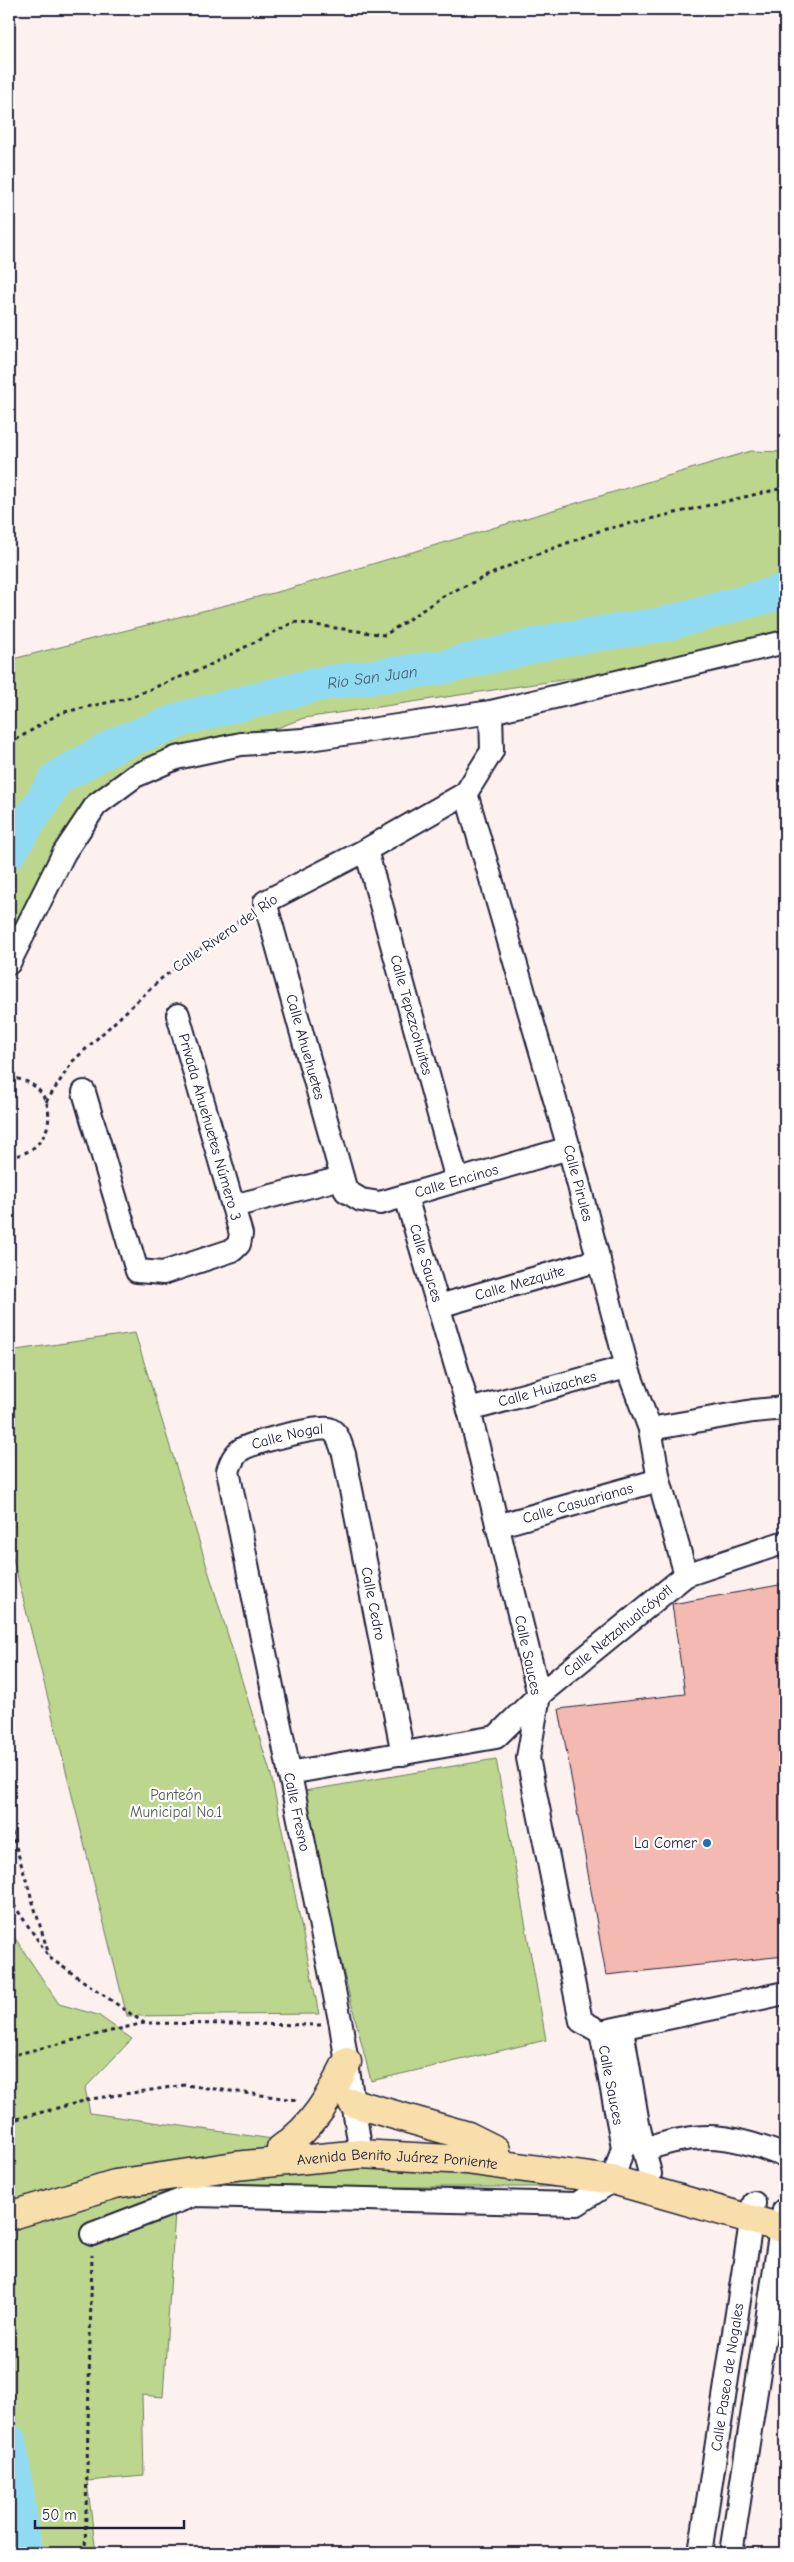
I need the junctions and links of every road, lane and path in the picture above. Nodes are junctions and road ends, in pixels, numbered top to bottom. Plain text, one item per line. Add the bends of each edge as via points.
1 (785, 490) edge
2 (785, 642) edge
3 (491, 712) junction
4 (9, 744) edge
5 (466, 793) junction
6 (366, 850) junction
7 (265, 902) junction
8 (9, 963) edge
9 (178, 1015) dead end
10 (9, 1078) edge
11 (84, 1092) dead end
12 (46, 1102) junction
13 (569, 1148) junction
14 (9, 1157) edge
15 (457, 1180) junction
16 (344, 1184) junction
17 (406, 1197) junction
18 (233, 1206) junction
19 (599, 1260) junction
20 (439, 1306) junction
21 (627, 1367) junction
22 (785, 1408) edge
23 (469, 1410) junction
24 (650, 1429) junction
25 (344, 1454) joint
26 (228, 1471) joint
27 (659, 1480) junction
28 (496, 1526) junction
29 (785, 1542) edge
30 (686, 1576) junction
31 (539, 1695) junction
32 (403, 1754) junction
33 (289, 1773) junction
34 (9, 1824) edge
35 (9, 1898) edge
36 (50, 1958) junction
37 (785, 1993) edge
38 (144, 2023) junction
39 (341, 2025) junction
40 (611, 2030) junction
41 (9, 2056) edge
42 (347, 2062) junction
43 (353, 2103) junction
44 (326, 2104) junction
45 (9, 2121) edge
46 (360, 2147) junction
47 (281, 2149) junction
48 (496, 2150) junction
49 (785, 2156) edge
50 (647, 2162) junction
51 (615, 2174) junction
52 (112, 2178) junction
53 (9, 2204) edge
54 (753, 2212) junction
55 (9, 2216) edge
56 (784, 2220) edge
57 (92, 2234) joint
58 (85, 2553) edge
59 (700, 2553) edge
60 (731, 2553) edge

1 - 4 path via 602,530 522,560 445,595 385,635 294,622 208,666 128,698 60,713
2 - 3 street
3 - 5 street via 492,751
3 - 8 street via 303,740 241,744 176,758 135,776 96,805 64,853
5 - 6 street, Calle Rivera del Río
5 - 13 street, Calle Pirules
6 - 7 street, Calle Rivera del Río
6 - 15 street, Calle Tepezcohuites
7 - 12 path, Calle Rivera del Río via 162,978 73,1061
7 - 16 street, Calle Ahuehuetes
9 - 18 street, Privada Ahuehuetes Número 3
10 - 12 path via 29,1083
11 - 18 street, Privada Ahuehuetes Número 3 via 137,1271 164,1273 234,1250 241,1234
12 - 14 path via 48,1122 42,1140 26,1153
13 - 15 street, Calle Encinos
13 - 19 street, Calle Pirules
15 - 17 street, Calle Encinos
16 - 17 street, Calle Encinos via 360,1200 380,1203
16 - 18 street
17 - 20 street, Calle Sauces
19 - 20 street, Calle Mezquite
19 - 21 street, Calle Pirules
20 - 23 street, Calle Sauces
21 - 23 street, Calle Huizaches
21 - 24 street, Calle Pirules
22 - 24 street
23 - 28 street, Calle Sauces
24 - 27 street, Calle Pirules
25 - 26 street, Calle Nogal via 337,1434 327,1428 313,1428 242,1449 232,1458
25 - 32 street, Calle Cedro
26 - 33 street, Calle Fresno
27 - 28 street, Calle Casuarianas
27 - 30 street, Calle Pirules
28 - 31 street, Calle Sauces
29 - 30 street, Calle Netzahualcóyotl
30 - 31 street, Calle Netzahualcóyotl
31 - 32 street, Calle Netzahualcóyotl via 496,1738
31 - 40 street, Calle Sauces via 528,1758 581,2021
32 - 33 street, Calle Netzahualcóyotl
33 - 39 street, Calle Fresno
34 - 36 path
35 - 36 path
36 - 38 path
37 - 40 street
38 - 39 path
38 - 41 path
39 - 42 street, Calle Fresno
40 - 50 street
40 - 51 street, Calle Sauces via 623,2146
42 - 43 street, Calle Fresno
42 - 44 main road
43 - 46 street, Calle Fresno
43 - 48 main road via 468,2136
44 - 45 path via 186,2085 91,2098
44 - 47 main road via 300,2136
46 - 47 main road, Avenida Benito Juárez Poniente
46 - 48 main road, Avenida Benito Juárez Poniente via 464,2146
46 - 51 main road, Avenida Benito Juárez Poniente
46 - 52 main road, Avenida Benito Juárez Poniente via 235,2166
47 - 52 main road, Avenida Benito Juárez Poniente
48 - 51 main road, Avenida Benito Juárez Poniente
49 - 50 street via 751,2142 709,2135 671,2141
50 - 51 main road, Avenida Benito Juárez Poniente
50 - 54 main road, Avenida Benito Juárez Poniente
51 - 54 main road, Avenida Benito Juárez Poniente
51 - 57 street via 577,2204 194,2195
52 - 53 main road, Avenida Benito Juárez Poniente
52 - 55 main road, Avenida Benito Juárez Poniente
54 - 56 main road, Avenida Benito Juárez Poniente
54 - 59 street, Calle Paseo de Nogales
56 - 60 street, Calle Paseo de Nogales
57 - 58 path

